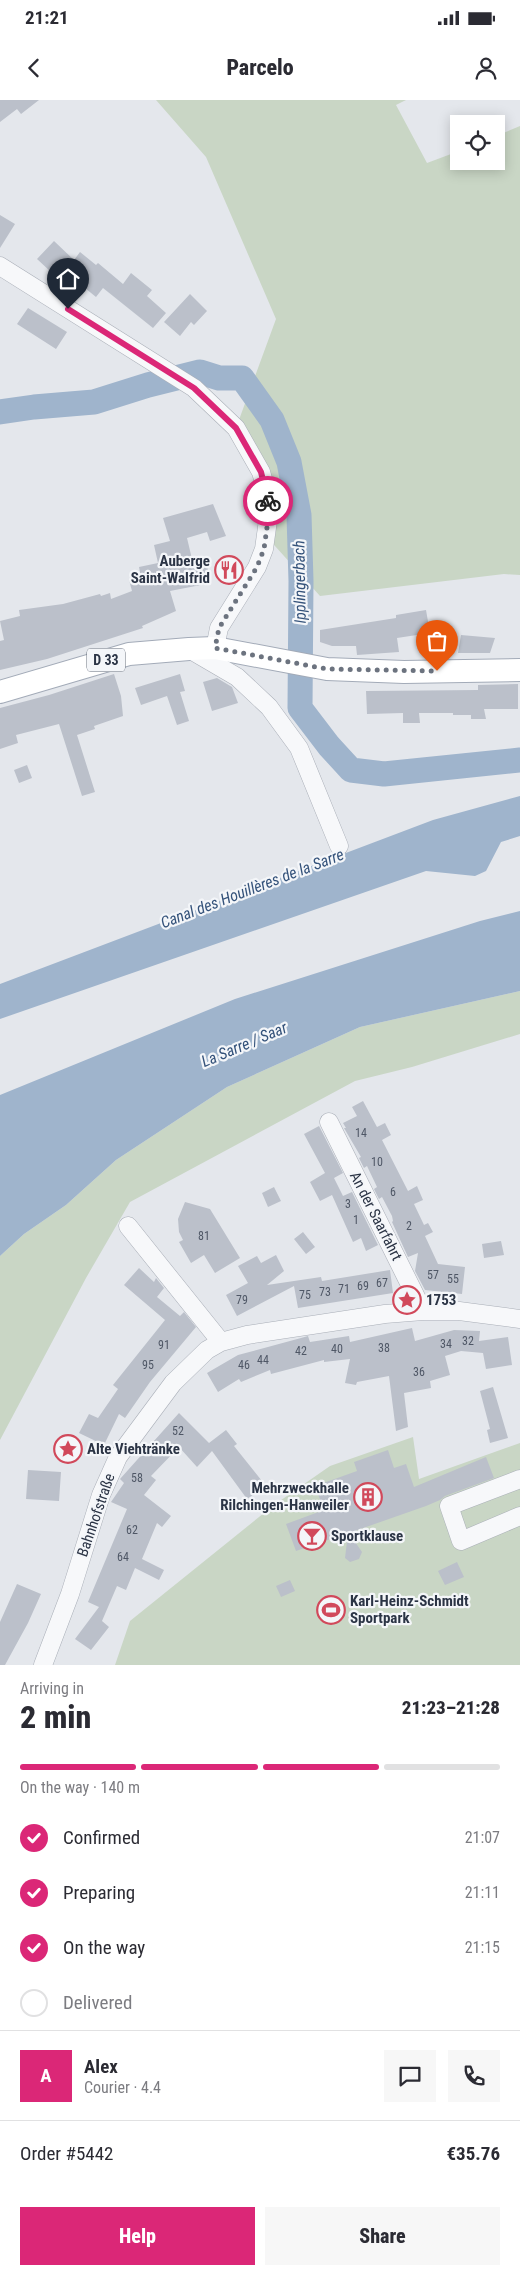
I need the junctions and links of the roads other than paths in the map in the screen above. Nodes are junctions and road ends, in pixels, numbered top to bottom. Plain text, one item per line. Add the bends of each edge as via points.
1 (0, 266) edge
2 (215, 648) junction
3 (190, 649) junction
4 (520, 670) edge
5 (0, 692) edge
6 (339, 846) dead end
7 (329, 1122) dead end
8 (128, 1226) dead end
9 (423, 1311) junction
10 (520, 1319) edge
11 (221, 1342) junction
12 (520, 1479) edge
13 (520, 1516) edge
14 (43, 1665) edge

1 - 2 street via 194,388 236,428 261,472 268,497 264,549 257,567 219,628
2 - 3 main road, D 33
2 - 4 main road, D 33 via 327,669 404,672
3 - 5 main road, D 33 via 129,654
3 - 6 street via 238,677 269,707 299,748
7 - 9 street, An der Saarfahrt
8 - 11 street
9 - 10 street, Bahnhofstraße via 460,1311
9 - 11 street, Bahnhofstraße via 308,1324
11 - 14 street, Bahnhofstraße via 192,1363 173,1383 118,1457 101,1495 70,1594
12 - 13 street via 449,1506 461,1541

